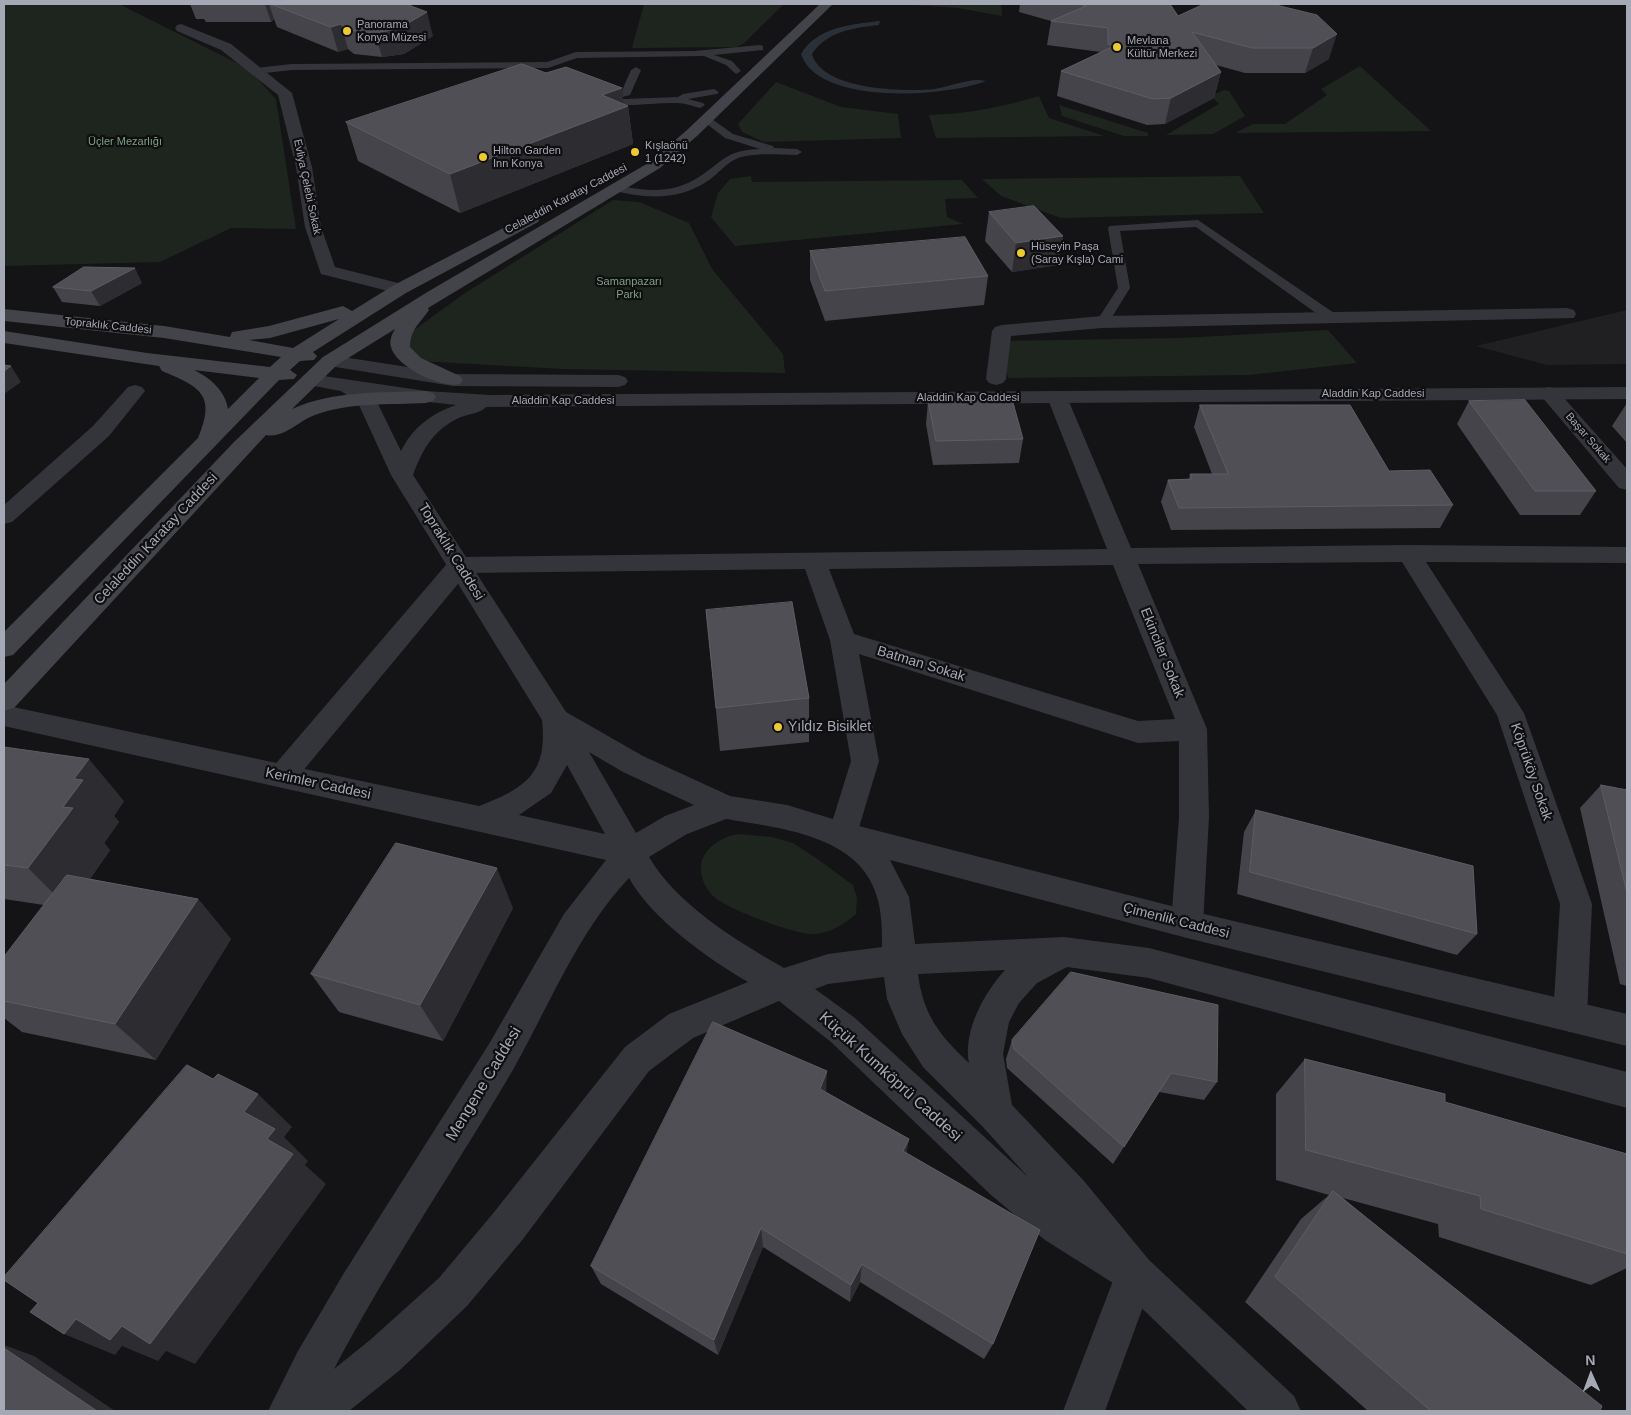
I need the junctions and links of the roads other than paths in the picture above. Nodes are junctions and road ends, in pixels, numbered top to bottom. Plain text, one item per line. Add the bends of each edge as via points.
1 (807, 4) edge
2 (827, 4) edge
3 (181, 28) dead end
4 (760, 48) junction
5 (694, 54) junction
6 (256, 70) junction
7 (636, 70) dead end
8 (736, 71) junction
9 (714, 92) junction
10 (625, 95) junction
11 (703, 112) junction
12 (797, 152) joint
13 (616, 188) junction
14 (569, 198) dead end
15 (544, 211) dead end
16 (400, 289) junction
17 (436, 295) junction
18 (1567, 314) dead end
19 (4, 315) edge
20 (1332, 318) junction
21 (1102, 322) junction
22 (164, 332) junction
23 (6, 340) edge
24 (296, 354) junction
25 (147, 359) junction
26 (330, 360) junction
27 (275, 373) junction
28 (1539, 374) dead end
29 (1322, 376) dead end
30 (996, 379) junction
31 (310, 380) junction
32 (453, 380) junction
33 (348, 386) junction
34 (135, 391) dead end
35 (1627, 392) edge
36 (1549, 393) junction
37 (426, 397) junction
38 (1057, 397) junction
39 (366, 400) junction
40 (490, 401) junction
41 (208, 440) junction
42 (242, 447) junction
43 (402, 475) junction
44 (1627, 483) edge
45 (4, 517) edge
46 (1408, 553) junction
47 (1627, 555) edge
48 (1122, 557) junction
49 (815, 563) junction
50 (460, 565) junction
51 (843, 640) junction
52 (4, 648) edge
53 (4, 701) edge
54 (4, 716) edge
55 (556, 719) junction
56 (1193, 729) junction
57 (282, 776) junction
58 (726, 807) junction
59 (479, 818) junction
60 (843, 835) junction
61 (632, 853) junction
62 (1186, 924) junction
63 (1064, 952) junction
64 (899, 960) junction
65 (782, 984) junction
66 (1570, 1016) junction
67 (1627, 1030) edge
68 (1627, 1090) edge
69 (996, 1114) junction
70 (1135, 1274) junction
71 (289, 1411) edge
72 (316, 1411) edge
73 (1084, 1411) edge
74 (1280, 1411) edge

1 - 4 main road, Celaleddin Karatay Caddesi
2 - 11 main road, Celaleddin Karatay Caddesi
3 - 6 street, Evliya Çelebi Sokak via 226,46
4 - 5 lane
4 - 8 main road, Celaleddin Karatay Caddesi
5 - 6 lane via 575,52 548,65
5 - 8 lane via 729,63
6 - 16 street, Evliya Çelebi Sokak via 285,93 304,167 313,227 327,270
7 - 10 lane
8 - 9 main road, Celaleddin Karatay Caddesi
9 - 10 lane via 695,97
9 - 11 main road, Celaleddin Karatay Caddesi
10 - 11 lane via 588,96 624,102 679,100
11 - 12 lane via 729,136 764,148
11 - 13 main road, Celaleddin Karatay Caddesi via 668,155
11 - 14 main road, Celaleddin Karatay Caddesi via 649,152
12 - 13 lane via 732,157 704,179 673,193 655,195
13 - 17 main road, Celaleddin Karatay Caddesi
15 - 16 main road, Celaleddin Karatay Caddesi
16 - 22 main road via 333,316 270,332 243,336
16 - 24 main road, Celaleddin Karatay Caddesi
17 - 26 main road, Celaleddin Karatay Caddesi
17 - 32 main road via 405,324 400,338 401,351 411,363
18 - 20 street
19 - 22 main road, Topraklık Caddesi
20 - 21 street
20 - 21 lane via 1198,223 1114,228 1124,288
21 - 30 street via 1002,332
22 - 24 main road, Topraklık Caddesi
23 - 25 main road, Topraklık Caddesi
24 - 26 main road, Topraklık Caddesi
24 - 27 main road, Celaleddin Karatay Caddesi
25 - 27 main road, Topraklık Caddesi
25 - 41 main road via 175,369 211,391 218,404 218,422
26 - 31 main road, Celaleddin Karatay Caddesi
26 - 32 street, Aladdin Kap Caddesi
27 - 31 main road, Topraklık Caddesi
27 - 41 main road
28 - 36 street, Başar Sokak
29 - 30 street, Aladdin Kap Caddesi
30 - 32 street, Aladdin Kap Caddesi
31 - 33 street, Aladdin Kap Caddesi
31 - 42 main road, Celaleddin Karatay Caddesi
33 - 37 street, Aladdin Kap Caddesi
33 - 39 street, Topraklık Caddesi
34 - 45 street via 101,431
35 - 36 street, Aladdin Kap Caddesi
36 - 38 street, Aladdin Kap Caddesi
36 - 44 street, Başar Sokak
37 - 39 main road
37 - 40 street, Aladdin Kap Caddesi
38 - 40 street, Aladdin Kap Caddesi
38 - 48 street, Ekinciler Sokak
39 - 42 main road via 308,411
39 - 43 street, Topraklık Caddesi
40 - 43 street via 446,415 426,430 411,450
41 - 52 main road
42 - 53 main road, Celaleddin Karatay Caddesi
43 - 50 street, Topraklık Caddesi
46 - 47 street
46 - 48 street
46 - 66 street, Köprüköy Sokak via 1510,713 1576,904
48 - 49 street
48 - 56 street, Ekinciler Sokak
49 - 50 street
49 - 51 street
50 - 55 street, Topraklık Caddesi
50 - 57 street
51 - 56 street, Batman Sokak via 1138,732
51 - 60 street via 865,761
54 - 57 street, Kerimler Caddesi
55 - 58 street, Topraklık Caddesi via 633,764
55 - 59 street via 558,748 545,779 534,792 518,802
55 - 61 street, Topraklık Caddesi
56 - 62 street, Ekinciler Sokak via 1194,817
57 - 59 street, Kerimler Caddesi
58 - 60 street, Çimenlik Caddesi via 787,817
58 - 61 street, Mengene Caddesi via 688,819
59 - 61 street, Kerimler Caddesi
60 - 62 street, Çimenlik Caddesi
60 - 64 street, Küçük Kumköprü Caddesi via 882,873 893,897
61 - 65 street, Küçük Kumköprü Caddesi via 644,876 665,902 692,925
61 - 71 street, Mengene Caddesi via 598,890 571,931 494,1069 342,1314
62 - 66 street, Çimenlik Caddesi
63 - 64 street
63 - 68 street via 1149,963
63 - 69 street via 1025,972 1007,992 992,1019 985,1054
64 - 65 street via 828,969
64 - 69 street, Küçük Kumköprü Caddesi via 904,999 914,1022 935,1054
65 - 70 street, Küçük Kumköprü Caddesi via 843,1030 1004,1182 1059,1226
65 - 72 street via 681,1026 637,1059 509,1226 453,1292 385,1355
66 - 67 street, Çimenlik Caddesi
69 - 70 street, Küçük Kumköprü Caddesi
70 - 73 street
70 - 74 street, Küçük Kumköprü Caddesi

